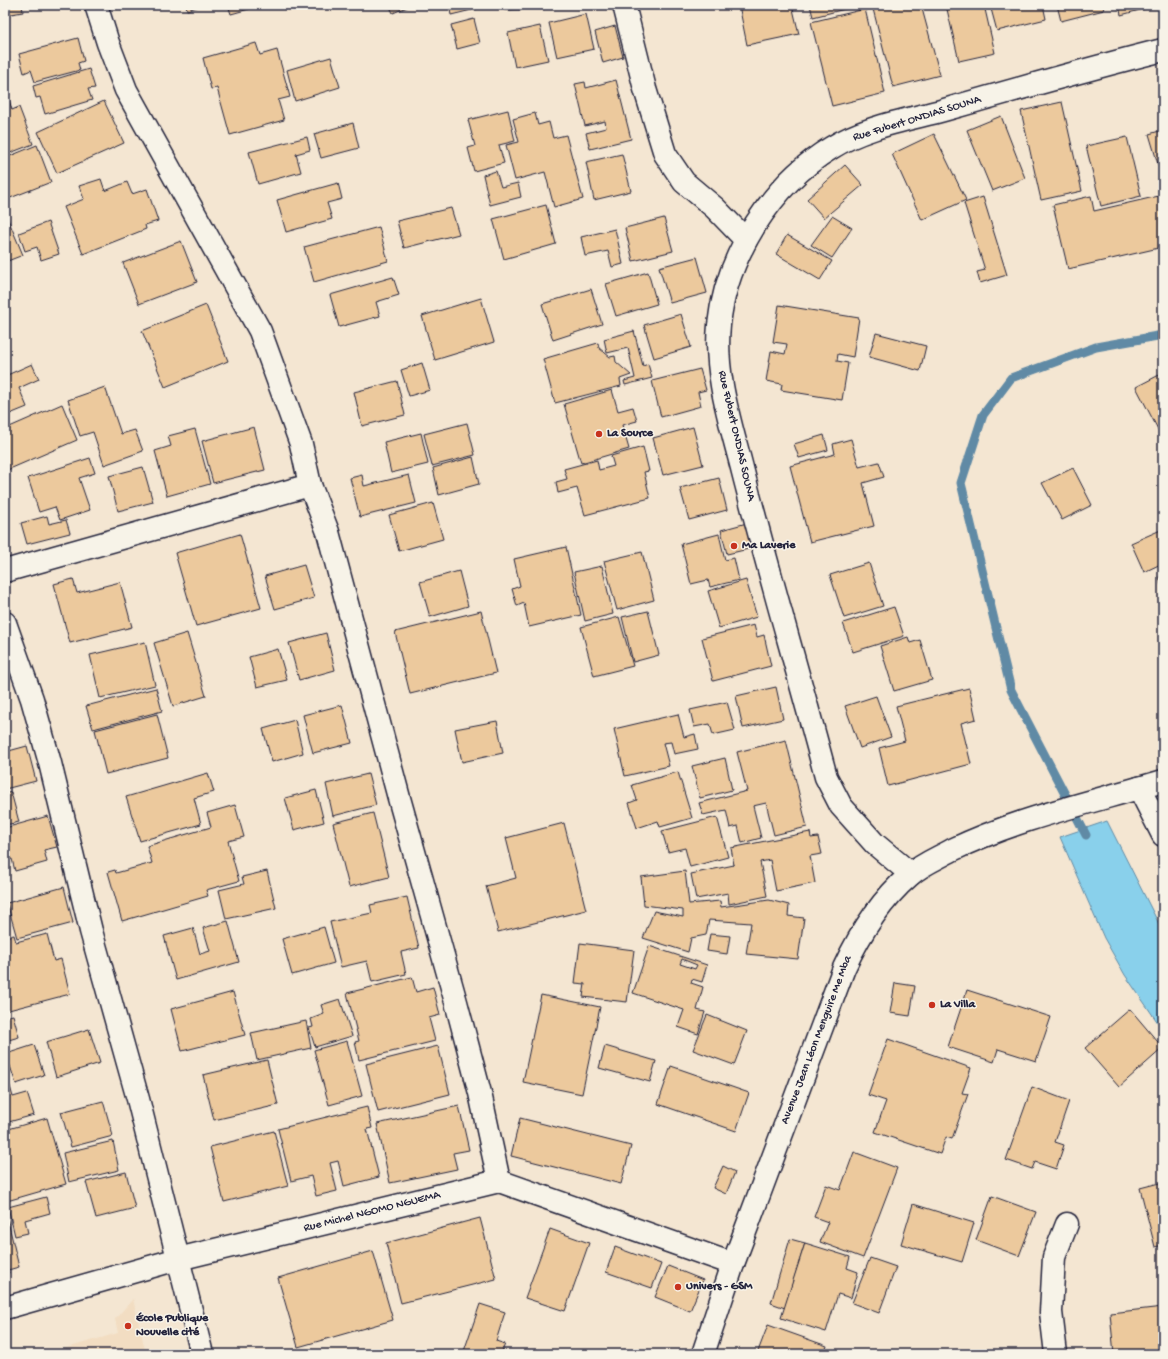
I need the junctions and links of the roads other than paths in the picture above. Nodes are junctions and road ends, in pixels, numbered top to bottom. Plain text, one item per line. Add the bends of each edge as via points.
1 (96, 5) edge
2 (624, 5) edge
3 (1163, 50) edge
4 (746, 240) junction
5 (310, 485) junction
6 (5, 571) edge
7 (5, 623) edge
8 (1163, 781) edge
9 (1139, 788) junction
10 (1163, 835) edge
11 (911, 874) junction
12 (499, 1181) junction
13 (1067, 1224) dead end
14 (178, 1259) junction
15 (732, 1264) junction
16 (5, 1308) edge
17 (202, 1354) edge
18 (704, 1354) edge
19 (1056, 1354) edge

1 - 5 street via 126,90 260,331 301,444
2 - 4 street via 645,89 666,154 684,182 715,208
3 - 4 street, Rue Fubert ONDIAS SOUNA via 1038,82 870,130 833,146 810,163 768,205
4 - 11 street, Rue Fubert ONDIAS SOUNA via 728,280 719,326 719,375 748,493 826,777 841,806 875,844
5 - 6 street
5 - 12 street via 328,532 456,1002 480,1093
7 - 14 street via 32,699 50,763 91,931 138,1099
8 - 9 street
9 - 10 street
9 - 11 street, Avenue Jean Léon Menguire Me Mba via 983,836 927,863
11 - 15 street, Avenue Jean Léon Menguire Me Mba via 890,893 878,909 856,942 844,968
12 - 14 street, Rue Michel NGOMO NGUEMA
12 - 15 street
13 - 19 street via 1054,1257 1051,1312
14 - 16 street, Rue Michel NGOMO NGUEMA
14 - 17 street
15 - 18 street, Avenue Jean Léon Menguire Me Mba

